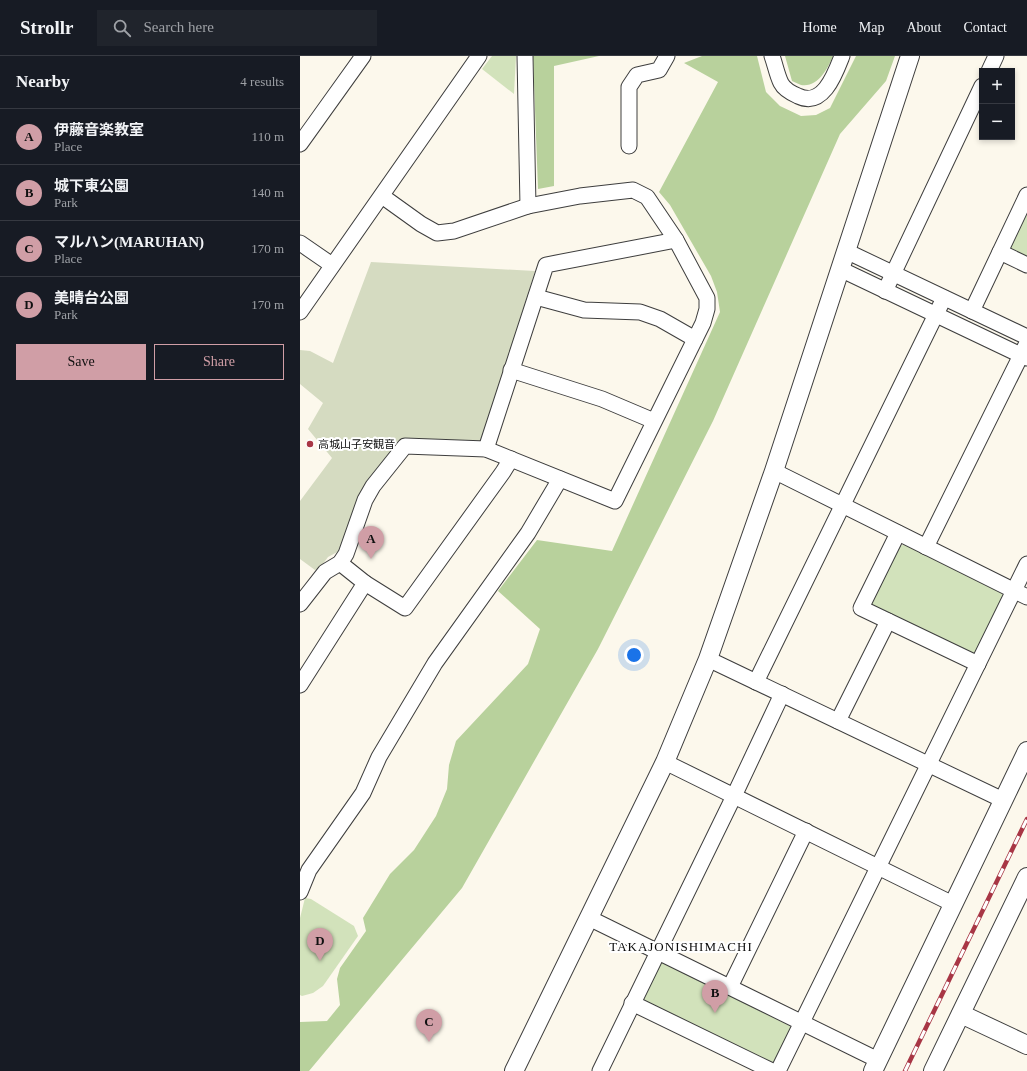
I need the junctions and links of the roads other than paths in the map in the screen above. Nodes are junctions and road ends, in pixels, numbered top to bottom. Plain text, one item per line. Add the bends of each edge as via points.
1 (363, 56) edge
2 (525, 56) edge
3 (667, 56) edge
4 (772, 56) edge
5 (842, 56) edge
6 (910, 56) edge
7 (996, 56) edge
8 (476, 57) edge
9 (990, 68) edge
10 (979, 92) edge
11 (300, 144) edge
12 (629, 146) dead end
13 (382, 196) junction
14 (1026, 198) edge
15 (528, 206) junction
16 (676, 240) junction
17 (300, 243) edge
18 (846, 251) junction
19 (1000, 252) junction
20 (332, 265) junction
21 (1027, 265) edge
22 (840, 269) junction
23 (894, 274) junction
24 (885, 291) junction
25 (536, 297) junction
26 (944, 298) junction
27 (972, 311) junction
28 (300, 312) edge
29 (936, 314) junction
30 (1027, 337) edge
31 (695, 339) junction
32 (1025, 352) edge
33 (511, 370) junction
34 (654, 421) junction
35 (486, 449) junction
36 (511, 459) junction
37 (774, 471) junction
38 (560, 479) junction
39 (842, 505) junction
40 (898, 533) junction
41 (926, 547) junction
42 (340, 563) junction
43 (1027, 564) edge
44 (365, 583) junction
45 (1021, 593) edge
46 (300, 604) edge
47 (888, 621) junction
48 (708, 659) junction
49 (978, 664) junction
50 (756, 682) junction
51 (300, 685) edge
52 (782, 694) junction
53 (838, 721) junction
54 (1027, 751) edge
55 (665, 762) junction
56 (929, 764) junction
57 (734, 796) junction
58 (1003, 800) junction
59 (806, 831) junction
60 (878, 867) junction
61 (1027, 877) edge
62 (300, 892) edge
63 (953, 904) junction
64 (588, 918) junction
65 (657, 952) junction
66 (730, 987) junction
67 (632, 1003) junction
68 (961, 1014) junction
69 (802, 1022) junction
70 (1027, 1045) edge
71 (875, 1065) edge
72 (514, 1071) edge
73 (600, 1071) edge
74 (772, 1071) edge
75 (778, 1071) edge
76 (933, 1071) edge

1 - 11 street
2 - 15 street
3 - 12 street via 659,70 637,74 629,87
4 - 5 street via 781,83 790,93 803,99 816,97 830,84
6 - 18 street
7 - 9 street
8 - 13 street
10 - 23 street
13 - 15 street via 421,224 437,232 454,231
13 - 20 street
14 - 19 street
15 - 16 street via 580,196 633,190 647,197
16 - 25 street via 546,265
16 - 31 street via 707,298 703,323
17 - 20 street
18 - 22 street
18 - 23 street
19 - 21 street
19 - 27 street
20 - 28 street
22 - 24 street
22 - 37 street
23 - 24 street
23 - 26 street
24 - 29 street
25 - 31 street via 584,310 640,312 660,319
25 - 33 street
26 - 27 street
26 - 29 street
27 - 30 street
29 - 32 street
29 - 39 street
31 - 34 street
32 - 41 street
33 - 34 street via 602,399
33 - 35 street
34 - 38 street via 615,501
35 - 36 street
35 - 42 street via 405,446 365,500 346,554
36 - 38 street
36 - 44 street via 406,608
37 - 39 street
37 - 48 street
38 - 62 street via 528,533 435,663 379,757 363,793 309,870
39 - 40 street
39 - 50 street
40 - 41 street
40 - 47 street via 861,608
41 - 45 street
42 - 44 street
42 - 46 street via 325,572
43 - 45 street
44 - 51 street
45 - 49 street
47 - 49 street
47 - 53 street
48 - 50 street
48 - 55 street
49 - 56 street
50 - 52 street
52 - 53 street
52 - 57 street
53 - 56 street
54 - 58 street
55 - 57 street
55 - 64 street
56 - 58 street
56 - 60 street
57 - 59 street
57 - 65 street
58 - 63 street
59 - 60 street
59 - 66 street
60 - 63 street
60 - 69 street
61 - 68 street
63 - 71 street
64 - 65 street
64 - 72 street
65 - 66 street
65 - 67 street
66 - 69 street
67 - 73 street
67 - 74 street
68 - 70 street
68 - 76 street
69 - 71 street
69 - 75 street

